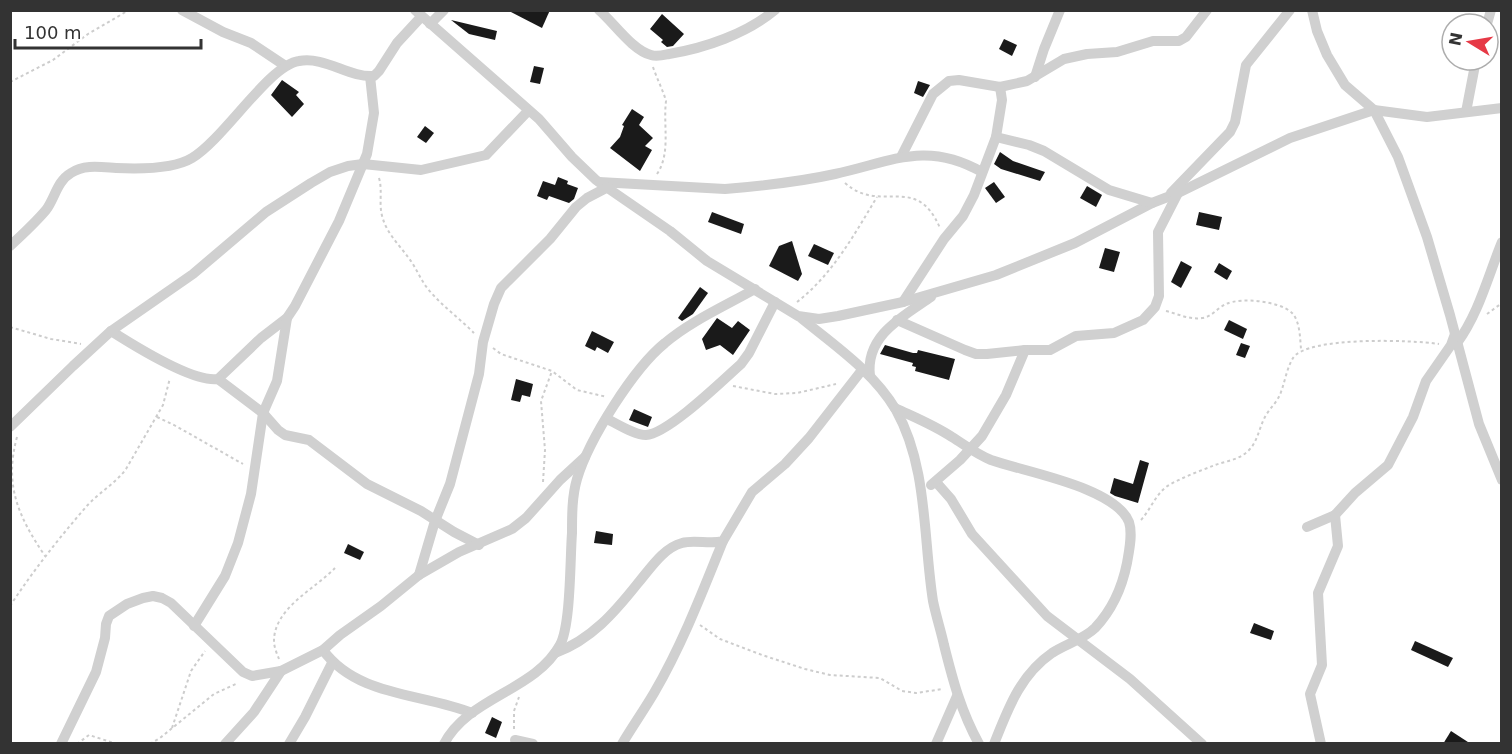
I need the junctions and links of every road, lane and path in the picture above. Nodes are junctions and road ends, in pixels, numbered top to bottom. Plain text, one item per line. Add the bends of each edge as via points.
1 (129, 10) edge
2 (182, 10) edge
3 (444, 10) edge
4 (599, 10) edge
5 (775, 10) edge
6 (1060, 10) edge
7 (1207, 10) edge
8 (1290, 10) edge
9 (1311, 11) edge
10 (422, 17) edge
11 (650, 55) junction
12 (284, 65) junction
13 (1474, 72) edge
14 (370, 76) junction
15 (1035, 77) junction
16 (10, 82) edge
17 (1000, 87) junction
18 (1502, 108) edge
19 (1374, 110) junction
20 (528, 111) junction
21 (1466, 112) junction
22 (996, 137) junction
23 (902, 157) junction
24 (369, 165) junction
25 (982, 172) junction
26 (835, 174) junction
27 (604, 184) junction
28 (650, 184) junction
29 (1173, 194) junction
30 (877, 197) junction
31 (1152, 203) junction
32 (944, 239) junction
33 (1502, 242) edge
34 (10, 246) edge
35 (755, 290) junction
36 (941, 290) junction
37 (775, 302) junction
38 (903, 302) junction
39 (1155, 307) junction
40 (788, 309) junction
41 (798, 316) junction
42 (287, 318) junction
43 (897, 320) junction
44 (10, 327) edge
45 (111, 331) junction
46 (1454, 340) junction
47 (483, 342) junction
48 (95, 345) junction
49 (1025, 350) junction
50 (1301, 350) junction
51 (173, 365) junction
52 (552, 371) junction
53 (866, 373) junction
54 (218, 379) junction
55 (854, 381) junction
56 (719, 383) junction
57 (618, 400) junction
58 (895, 408) junction
59 (263, 413) junction
60 (22, 417) junction
61 (157, 417) junction
62 (607, 419) junction
63 (10, 427) edge
64 (968, 450) junction
65 (585, 457) junction
66 (253, 471) junction
67 (1502, 480) edge
68 (936, 482) junction
69 (921, 489) junction
70 (541, 500) junction
71 (1335, 515) junction
72 (435, 521) junction
73 (1307, 526) dead end
74 (1131, 532) junction
75 (723, 541) junction
76 (479, 545) junction
77 (45, 556) junction
78 (335, 568) dead end
79 (419, 575) junction
80 (10, 606) edge
81 (691, 619) junction
82 (194, 626) junction
83 (1078, 639) junction
84 (212, 643) junction
85 (323, 650) junction
86 (555, 653) junction
87 (332, 663) junction
88 (281, 671) junction
89 (252, 676) junction
90 (525, 681) junction
91 (956, 691) junction
92 (472, 712) junction
93 (172, 728) junction
94 (515, 740) joint
95 (61, 744) edge
96 (78, 744) edge
97 (117, 744) edge
98 (150, 744) edge
99 (225, 744) edge
100 (289, 744) edge
101 (444, 744) edge
102 (533, 744) edge
103 (622, 744) edge
104 (936, 744) edge
105 (979, 744) edge
106 (994, 744) edge
107 (1202, 744) edge
108 (1321, 744) edge

1 - 16 path via 53,60
2 - 12 street via 251,43
3 - 10 street
4 - 11 street
5 - 11 street via 750,27 701,47
6 - 15 street
7 - 15 street via 1179,41 1154,41 1117,52 1064,59
8 - 29 street via 1246,65 1230,132
9 - 19 street via 1327,56 1345,85
10 - 14 street via 379,71
10 - 20 street
11 - 28 path via 666,101 665,151 662,165
12 - 14 street via 310,60
12 - 34 street via 192,158 162,166 93,167 70,173 48,208
13 - 21 street
14 - 24 street via 374,113
15 - 17 street
17 - 22 street via 1002,100
17 - 23 street via 958,80 941,86 933,94
18 - 21 street
19 - 21 street via 1427,117
19 - 29 street via 1290,138
19 - 46 street via 1398,157 1420,218
20 - 24 street via 486,154 421,170
20 - 27 street
22 - 25 street
22 - 31 street via 1044,151 1109,190
23 - 25 street via 952,158
23 - 26 street
24 - 42 street
24 - 45 street via 330,172 266,212 193,274
24 - 47 path via 381,185 383,220 390,234 424,284
25 - 32 street via 963,216
26 - 28 street via 725,189
26 - 30 path via 852,190
27 - 28 street
27 - 35 street via 707,261
27 - 47 street via 576,207 501,288
29 - 31 street
29 - 39 street via 1158,231 1160,279
30 - 32 path via 904,196 924,203
30 - 40 path via 825,276
31 - 36 street via 1023,265
32 - 38 street
33 - 46 street via 1465,332
35 - 37 street
35 - 57 street via 666,342
36 - 38 street
36 - 43 street
37 - 40 street
37 - 56 street via 741,364
38 - 41 street via 819,319
39 - 49 street via 1143,320 1114,333 1076,336 1050,350
39 - 50 path via 1199,319 1237,300 1276,305 1293,314 1297,321
40 - 41 street
41 - 53 street
42 - 54 street
42 - 59 street via 277,381
43 - 49 street via 976,354
43 - 53 street via 876,342
44 - 48 path via 51,339
45 - 48 street
45 - 51 street
46 - 50 path via 1354,342
46 - 67 street via 1479,424
46 - 71 street via 1426,381 1388,465
47 - 52 path via 501,354
47 - 72 street via 479,374 450,484
48 - 60 street
49 - 64 street via 993,419
50 - 74 path via 1294,357 1281,393 1253,446 1238,458 1167,486
51 - 54 street via 203,379
51 - 61 path
52 - 57 path via 577,390
52 - 70 path via 541,402 545,450
53 - 55 street
53 - 58 street
54 - 59 street
55 - 56 path via 775,394
55 - 75 street via 809,438 752,492
56 - 62 street via 677,418 650,434 637,433
57 - 62 street
58 - 64 street via 952,437
58 - 69 street via 912,449
59 - 66 street
59 - 72 street via 285,435 309,440 367,484
60 - 63 street
60 - 77 path via 11,462 11,481 19,512
61 - 66 path
61 - 77 path via 119,478 88,505
62 - 65 street
64 - 68 street
64 - 74 street via 1105,498 1117,506
65 - 70 street
65 - 86 street via 573,504 565,628
66 - 82 street via 238,543 225,576
68 - 69 street
68 - 83 street via 993,558 1047,616
69 - 91 street via 934,602
70 - 76 street via 512,529
71 - 73 street
71 - 108 street via 1338,546 1318,593 1322,665 1310,694
72 - 76 street
72 - 79 street
74 - 83 street via 1117,597 1094,629
75 - 81 street
75 - 86 street via 681,543 671,548 591,634
76 - 79 street
77 - 80 path
78 - 88 path via 289,607 279,624 274,641
79 - 85 street
81 - 91 path via 720,639 805,669 880,678 902,691
81 - 103 street via 654,693
82 - 84 street
82 - 95 street via 171,603 153,596 127,604 109,616 96,672
83 - 106 street via 1053,653 1023,680
83 - 107 street
84 - 89 street
84 - 93 path via 191,671
85 - 87 street
85 - 88 street
86 - 90 street
87 - 92 street via 381,690
87 - 100 street
88 - 89 street
88 - 99 street via 254,712
89 - 93 path via 214,694
90 - 92 street
90 - 94 path via 514,711
91 - 104 street
91 - 105 street
92 - 101 street
93 - 98 path
94 - 102 street
96 - 97 path via 89,735

